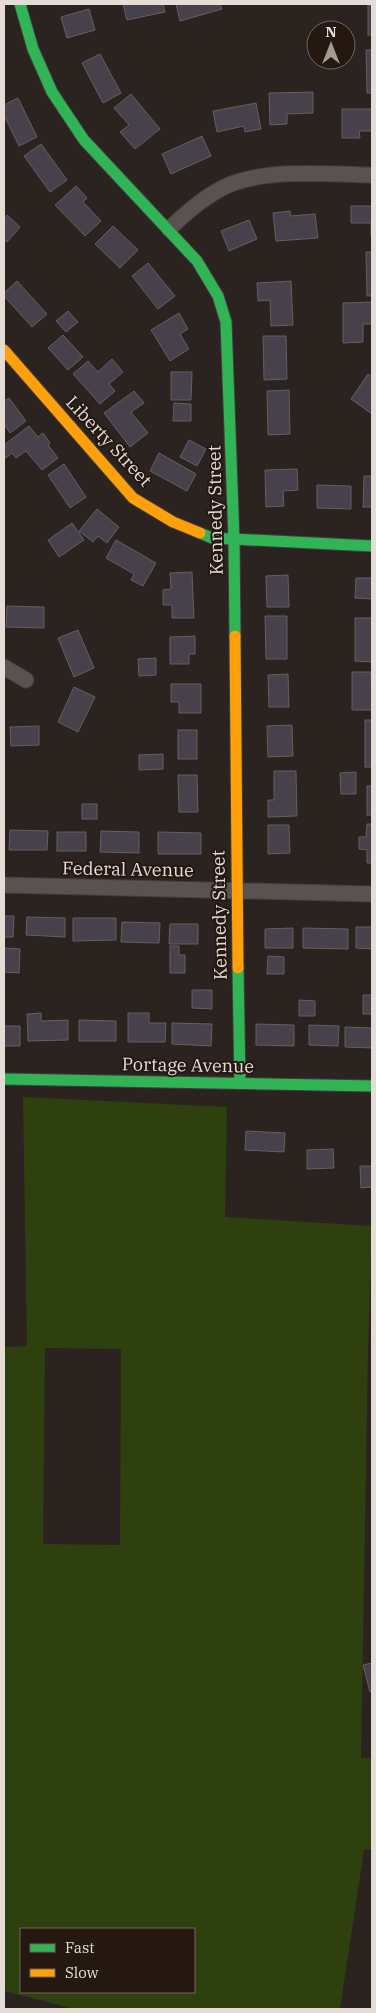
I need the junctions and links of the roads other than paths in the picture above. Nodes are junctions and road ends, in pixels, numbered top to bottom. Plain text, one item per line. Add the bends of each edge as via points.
1 (20, 4) edge
2 (372, 175) edge
3 (169, 229) junction
4 (4, 350) edge
5 (234, 540) junction
6 (372, 546) edge
7 (4, 667) edge
8 (26, 680) dead end
9 (4, 885) edge
10 (236, 890) junction
11 (372, 894) edge
12 (4, 1079) edge
13 (240, 1083) junction
14 (372, 1086) edge

1 - 3 street, Kennedy Street via 33,49 52,92 84,140
2 - 3 street via 265,176 231,184 203,200
3 - 5 street, Kennedy Street via 198,261 218,296 226,322
4 - 5 street, Liberty Street via 133,498 173,522 212,538
5 - 6 street, Liberty Street
5 - 10 street, Kennedy Street
7 - 8 street
9 - 10 street, Federal Avenue
10 - 11 street, Federal Avenue
10 - 13 street, Kennedy Street
12 - 13 street, Portage Avenue
13 - 14 street, Portage Avenue

